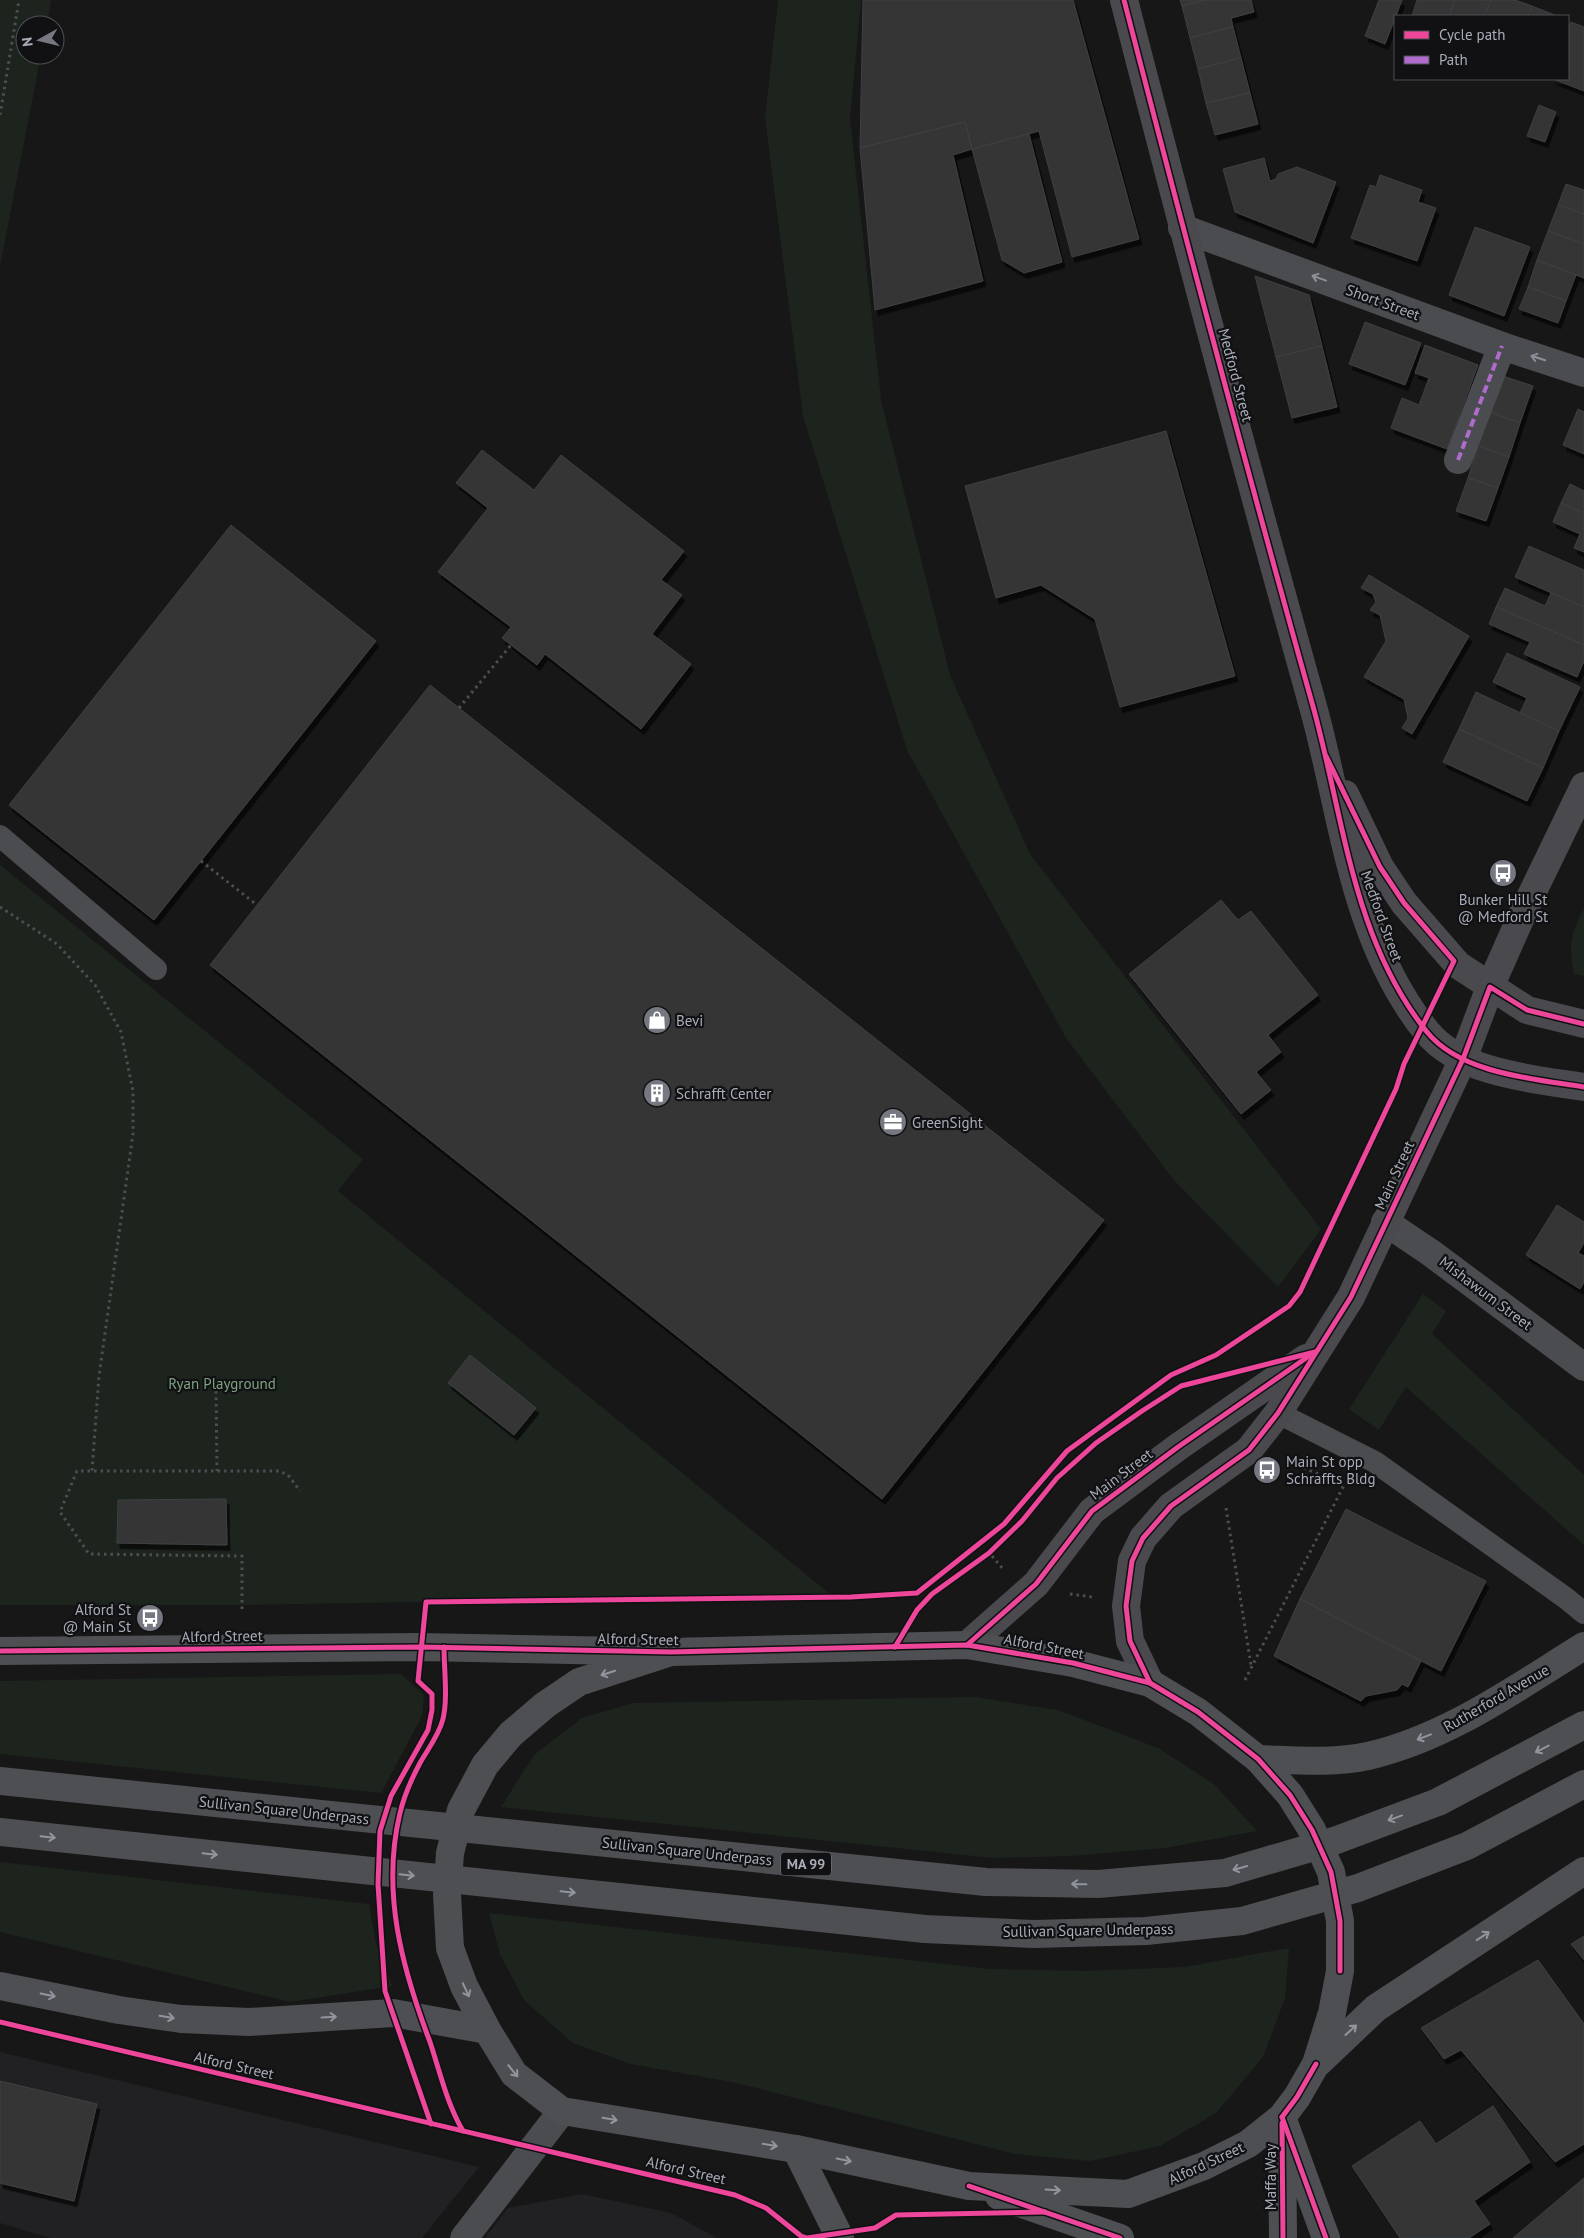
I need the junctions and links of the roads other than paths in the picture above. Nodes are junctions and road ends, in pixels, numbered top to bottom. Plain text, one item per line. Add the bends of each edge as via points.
1 (1124, 0) edge
2 (1182, 228) junction
3 (1502, 346) junction
4 (1584, 373) edge
5 (1458, 460) dead end
6 (1326, 756) junction
7 (1584, 786) edge
8 (0, 836) edge
9 (156, 969) dead end
10 (1490, 987) junction
11 (1584, 1024) edge
12 (1463, 1059) junction
13 (1584, 1086) edge
14 (1386, 1222) junction
15 (1315, 1352) junction
16 (1584, 1366) edge
17 (1278, 1413) junction
18 (1584, 1613) edge
19 (967, 1645) junction
20 (1584, 1646) edge
21 (0, 1651) edge
22 (671, 1652) junction
23 (1150, 1683) junction
24 (1584, 1725) edge
25 (1258, 1759) junction
26 (0, 1781) edge
27 (1584, 1784) edge
28 (0, 1832) edge
29 (1584, 1871) edge
30 (0, 1986) edge
31 (486, 2030) junction
32 (1316, 2064) junction
33 (562, 2111) junction
34 (1282, 2117) junction
35 (796, 2150) junction
36 (969, 2186) junction
37 (464, 2238) edge
38 (840, 2238) edge
39 (1120, 2238) edge
40 (1283, 2238) edge
41 (1326, 2238) edge

1 - 2 main road, Medford Street
3 -> 2 street, Short Street
2 - 6 main road, Medford Street
4 -> 3 street, Short Street
3 - 5 street
6 - 10 main road, Medford Street via 1380,866 1404,903 1458,965
6 - 12 main road, Medford Street via 1345,847 1361,903 1381,955 1406,1004 1430,1035
7 - 10 main road, Main Street
8 - 9 lane
10 - 11 main road via 1527,1010
10 - 12 main road, Main Street
12 - 13 main road via 1507,1075
12 - 14 main road, Main Street
14 - 15 main road, Main Street via 1351,1297
14 - 16 street, Mishawum Street
15 - 17 main road, Main Street
15 - 19 main road, Main Street via 1092,1511 1036,1584
17 - 18 lane via 1375,1462 1568,1598
17 - 23 main road, Main Street via 1249,1450 1171,1506 1139,1546 1132,1561 1126,1606 1130,1641
19 - 22 main road, Alford Street
19 - 23 main road, Alford Street via 1073,1663
20 -> 25 main road, Rutherford Avenue via 1484,1708 1429,1736 1356,1758 1311,1761
21 - 22 main road, Alford Street via 420,1647
22 -> 31 main road, Alford Street via 579,1682 545,1705 511,1734 485,1766 461,1810 450,1853 447,1895 450,1948
23 - 25 main road, Alford Street via 1198,1712
24 -> 26 main road, Sullivan Square Underpass / MA 99 via 1438,1802 1334,1841 1224,1872 1098,1884 986,1882
25 - 32 main road, Alford Street via 1290,1795 1312,1830 1331,1872 1340,1921 1340,1971 1332,2013
28 -> 27 main road, Sullivan Square Underpass via 925,1929 1034,1934 1146,1932 1242,1921 1358,1888 1467,1846
32 -> 29 main road via 1376,2008
30 -> 31 main road via 181,2019 248,2022 393,2013
31 -> 33 main road, Alford Street via 514,2074
32 - 34 main road, Alford Street
33 -> 35 main road, Alford Street
33 - 37 street
36 -> 34 main road, Alford Street via 1128,2194 1213,2162 1248,2144
34 - 40 main road, Maffa Way
34 - 41 main road
35 -> 36 main road, Alford Street
35 - 38 main road
36 - 39 main road

